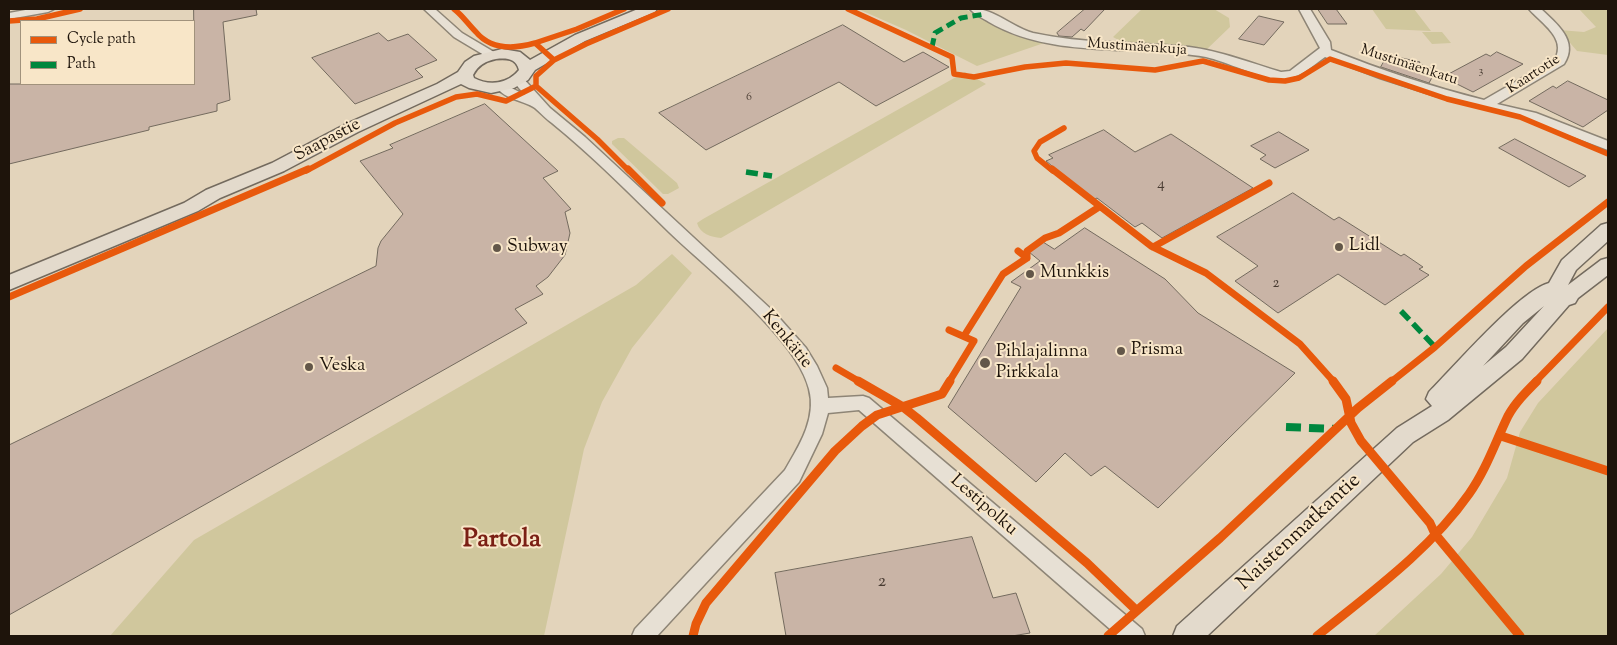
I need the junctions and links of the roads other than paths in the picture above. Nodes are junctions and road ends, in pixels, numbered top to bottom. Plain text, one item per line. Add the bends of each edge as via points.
1 (48, 9) edge
2 (429, 9) edge
3 (650, 9) edge
4 (976, 9) edge
5 (1305, 9) edge
6 (1535, 9) edge
7 (9, 16) edge
8 (458, 35) junction
9 (1324, 52) junction
10 (493, 55) junction
11 (521, 68) junction
12 (471, 74) junction
13 (502, 87) junction
14 (1487, 104) junction
15 (539, 105) junction
16 (1608, 146) edge
17 (1608, 230) edge
18 (1608, 264) edge
19 (9, 283) edge
20 (1560, 291) junction
21 (821, 406) junction
22 (643, 636) edge
23 (1134, 636) edge
24 (1187, 636) edge

1 - 7 street
2 - 8 street
3 - 11 main road via 580,38
4 - 9 street, Mustimäenkuja via 1028,35 1070,43 1190,51 1280,76 1294,74
5 - 9 street via 1324,42
6 - 14 street, Kaartotie via 1558,32 1566,45 1564,56
8 - 10 street
8 - 12 street via 467,50
9 - 14 street, Mustimäenkatu via 1440,93
10 - 11 main road via 512,55
10 - 12 main road, Saapastie
11 - 13 main road
11 - 15 street, Kenkätie via 528,89
12 - 13 main road via 490,88
12 - 19 main road, Saapastie via 352,128 278,168
13 - 15 street, Kenkätie
14 - 16 street, Kaartotie via 1531,116
15 - 21 street, Kenkätie via 586,144 757,305 813,373
17 - 20 main road, Naistenmatkantie via 1569,265
18 - 20 main road, Naistenmatkantie
20 - 24 main road, Naistenmatkantie via 1514,353 1440,413 1409,432
21 - 22 street via 808,444 792,476
21 - 23 street, Lestipolku via 863,403

